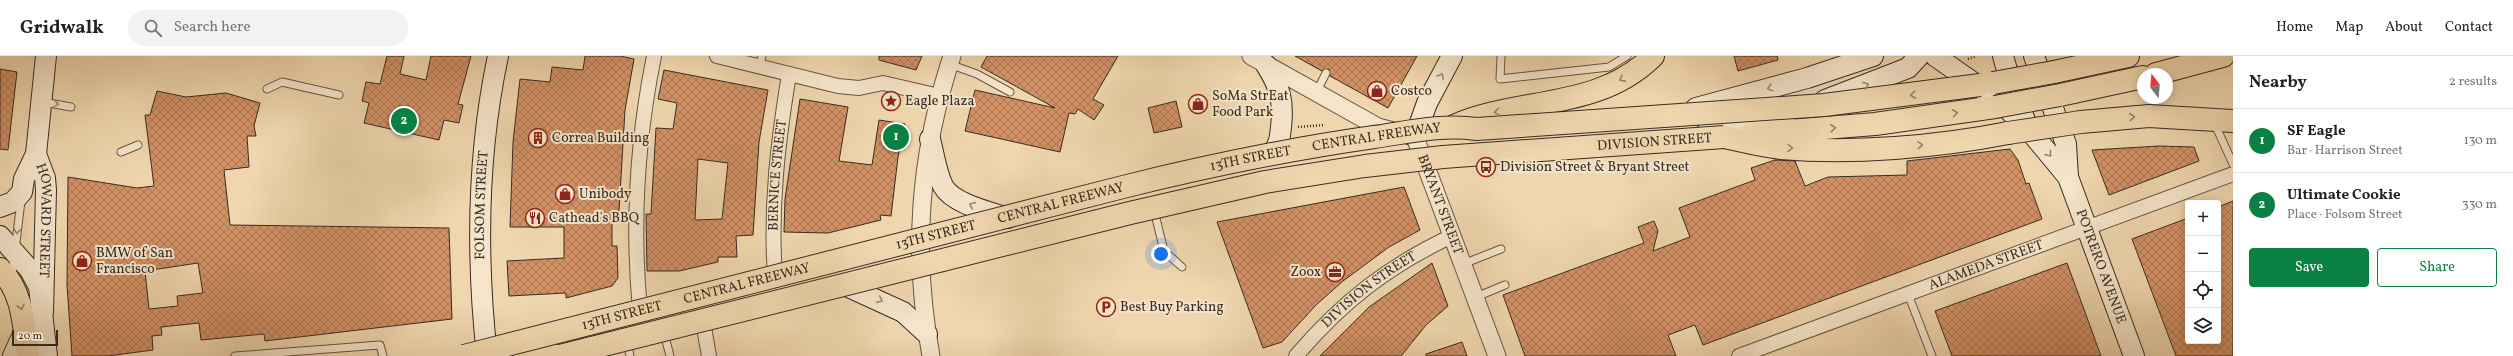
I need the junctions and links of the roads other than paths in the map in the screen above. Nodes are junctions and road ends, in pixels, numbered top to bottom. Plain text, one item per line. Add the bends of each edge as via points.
1 (46, 56) edge
2 (498, 56) edge
3 (654, 56) edge
4 (716, 56) edge
5 (1452, 56) edge
6 (1501, 56) edge
7 (1627, 56) edge
8 (1653, 56) edge
9 (1873, 56) edge
10 (1919, 56) edge
11 (1935, 56) edge
12 (2003, 56) edge
13 (2034, 56) edge
14 (2128, 56) edge
15 (2223, 56) edge
16 (951, 60) edge
17 (1258, 60) edge
18 (761, 62) edge
19 (2173, 69) edge
20 (1326, 73) dead end
21 (789, 74) junction
22 (2137, 78) edge
23 (267, 89) dead end
24 (1010, 92) dead end
25 (1316, 93) junction
26 (339, 95) dead end
27 (940, 96) junction
28 (40, 102) junction
29 (71, 107) dead end
30 (2225, 125) edge
31 (1454, 126) junction
32 (2029, 130) junction
33 (1415, 137) junction
34 (1724, 137) junction
35 (930, 139) junction
36 (138, 145) dead end
37 (121, 152) dead end
38 (36, 154) junction
39 (1270, 155) junction
40 (1422, 161) junction
41 (2233, 164) edge
42 (2233, 174) edge
43 (2068, 177) junction
44 (22, 192) junction
45 (0, 207) edge
46 (1154, 210) junction
47 (1008, 218) junction
48 (2086, 228) junction
49 (0, 236) edge
50 (1452, 236) junction
51 (920, 240) junction
52 (1501, 249) dead end
53 (14, 250) junction
54 (1463, 264) junction
55 (920, 267) junction
56 (1182, 267) dead end
57 (0, 269) edge
58 (774, 276) junction
59 (13, 285) junction
60 (844, 285) junction
61 (1505, 285) dead end
62 (1908, 294) junction
63 (1476, 297) junction
64 (640, 310) junction
65 (43, 312) junction
66 (704, 322) junction
67 (24, 330) junction
68 (664, 331) junction
69 (927, 334) junction
70 (628, 348) edge
71 (487, 353) edge
72 (13, 356) edge
73 (28, 356) edge
74 (47, 356) edge
75 (235, 356) edge
76 (383, 356) edge
77 (460, 356) edge
78 (464, 356) edge
79 (560, 356) edge
80 (568, 356) edge
81 (670, 356) edge
82 (709, 356) edge
83 (931, 356) edge
84 (1296, 356) edge
85 (1498, 356) edge
86 (1739, 356) edge
87 (1932, 356) edge
88 (2134, 356) edge

1 - 28 main road, HOWARD STREET
2 - 71 main road, FOLSOM STREET via 487,122 481,202 481,265
3 - 64 street via 645,108 637,193 635,255
4 - 18 street
33 -> 5 main road, BRYANT STREET via 1427,103
6 - 7 lane via 1500,79 1609,67
8 -> 31 highway, CENTRAL FREEWAY via 1631,74 1593,92 1550,103 1476,116
9 -> 33 main road, DIVISION STREET via 1807,78 1687,110 1585,123
40 -> 10 main road, DIVISION STREET via 1688,137 1756,122 1816,104 1908,68
11 - 32 main road via 1994,97
12 - 32 main road, POTRERO AVENUE via 2013,91
13 - 43 main road, POTRERO AVENUE via 2066,144
14 -> 31 highway, bridge via 2024,78 1872,100 1477,129
15 - 19 highway
16 - 24 lane
16 - 27 street
17 - 25 street
17 - 39 main road via 1279,88 1283,106 1280,138
18 - 21 street
20 - 25 lane
21 - 27 street via 838,86 859,88 883,83
21 - 58 street, BERNICE STREET via 774,188
34 -> 22 highway, bridge via 1923,118 2028,102
23 - 26 lane via 282,82
25 - 33 street via 1378,126
27 - 35 street
28 -> 29 lane
28 - 38 main road, HOWARD STREET
34 -> 30 highway, bridge via 1780,148 1843,149 1953,141 2106,119 2170,117
30 - 41 lane
31 - 78 highway, CENTRAL FREEWAY, bridge via 1321,144 1229,161
32 -> 43 main road, POTRERO AVENUE
33 - 39 main road, 13TH STREET
33 - 40 street, BRYANT STREET
34 - 79 highway, CENTRAL FREEWAY, bridge via 1443,157 1265,182 1130,213
47 -> 35 main road via 969,205 949,194 941,179
35 - 51 street via 923,187
36 - 37 lane
38 - 44 main road, HOWARD STREET via 24,179
38 - 65 main road, HOWARD STREET via 45,178
39 - 47 main road, 13TH STREET via 1188,172
40 - 46 main road, 13TH STREET via 1298,179
40 - 50 street, BRYANT STREET
42 - 48 street, ALAMEDA STREET
43 - 48 main road, POTRERO AVENUE
44 - 45 main road, HOWARD STREET via 13,202
44 -> 53 lane, HOWARD STREET
46 - 55 main road, 13TH STREET
46 - 56 lane via 1164,251
47 - 51 main road, 13TH STREET
48 - 62 street, ALAMEDA STREET
48 - 88 main road, POTRERO AVENUE
49 - 53 main road
50 - 54 street, BRYANT STREET
50 - 84 street, DIVISION STREET via 1397,264 1366,286 1338,310
51 - 55 street
51 - 58 main road, 13TH STREET
52 - 54 lane
53 - 59 lane, HOWARD STREET via 11,270
53 - 65 main road via 30,270 39,287
54 - 63 street, BRYANT STREET
55 - 60 main road, 13TH STREET
55 - 69 street
57 - 59 highway
58 - 64 main road, 13TH STREET
59 -> 67 highway via 20,304
60 - 66 main road, 13TH STREET
60 -> 69 main road via 903,312
61 - 63 lane
62 - 86 street, ALAMEDA STREET
62 - 87 lane
63 - 85 street, BRYANT STREET
64 - 71 main road, 13TH STREET
65 - 74 main road
66 - 68 main road, 13TH STREET
66 - 82 street
67 - 72 main road
67 - 73 highway
68 - 70 main road, 13TH STREET
68 - 81 lane
69 - 83 street
70 - 80 main road, 13TH STREET
71 - 77 main road, 13TH STREET
75 - 76 lane via 380,345

